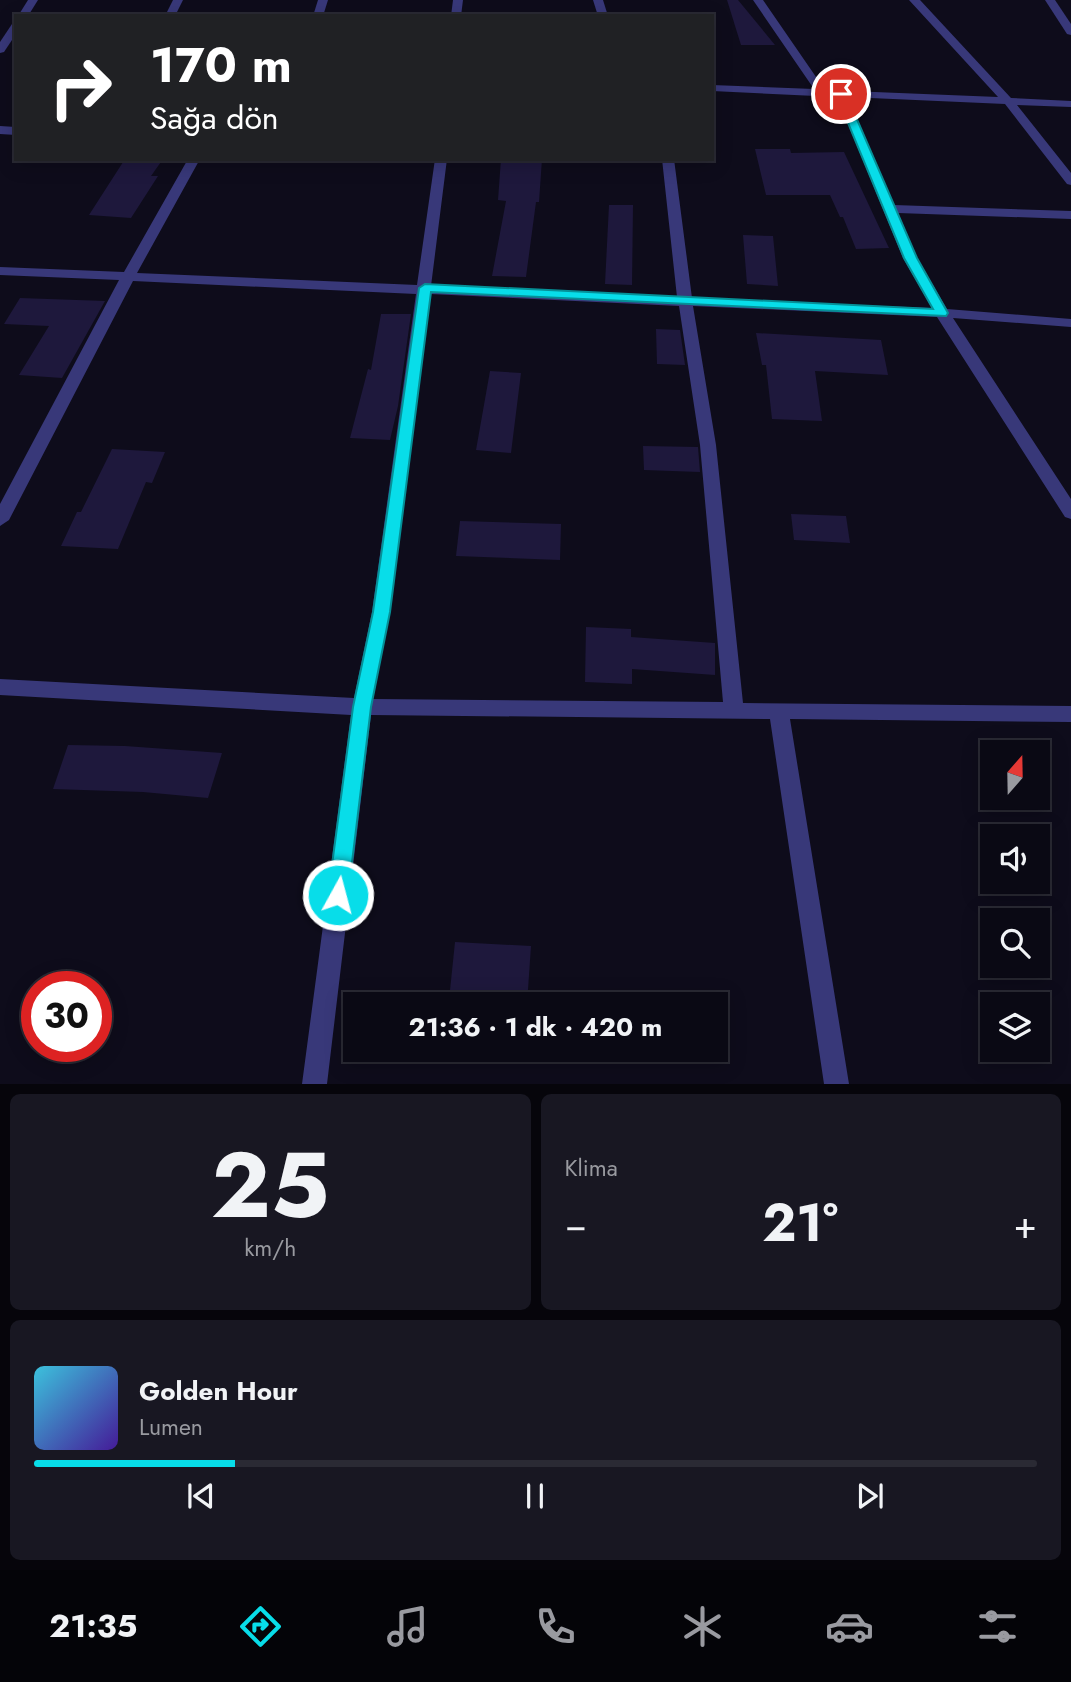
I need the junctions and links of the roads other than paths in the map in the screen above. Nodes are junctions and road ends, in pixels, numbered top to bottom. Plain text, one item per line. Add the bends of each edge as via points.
1 (758, 0) edge
2 (914, 0) edge
3 (1050, 0) edge
4 (14, 29) edge
5 (1071, 32) edge
6 (0, 51) edge
7 (714, 88) edge
8 (822, 93) junction
9 (841, 94) junction
10 (1009, 102) junction
11 (1071, 104) edge
12 (193, 161) edge
13 (441, 161) edge
14 (668, 161) edge
15 (1071, 181) edge
16 (890, 209) junction
17 (1071, 215) edge
18 (0, 271) edge
19 (128, 277) junction
20 (425, 288) junction
21 (684, 301) junction
22 (942, 313) junction
23 (1071, 323) edge
24 (1071, 513) edge
25 (0, 520) edge
26 (0, 687) edge
27 (362, 707) junction
28 (734, 710) junction
29 (779, 713) junction
30 (1071, 714) edge
31 (314, 1083) edge
32 (837, 1083) edge

1 - 8 street
2 - 10 street
3 - 5 street
4 - 6 street
7 - 8 street
8 - 9 street
9 - 10 street
9 - 16 street
10 - 11 street
10 - 15 street
12 - 19 street
13 - 20 street
14 - 21 street
16 - 17 street
16 - 22 street via 910,258
18 - 19 street
19 - 20 street
19 - 25 street
20 - 21 street
20 - 27 street via 381,612
21 - 22 street
21 - 28 street via 708,445
22 - 23 street
22 - 24 street
26 - 27 street
27 - 28 street
27 - 31 street
28 - 29 street
29 - 30 street
29 - 32 street

